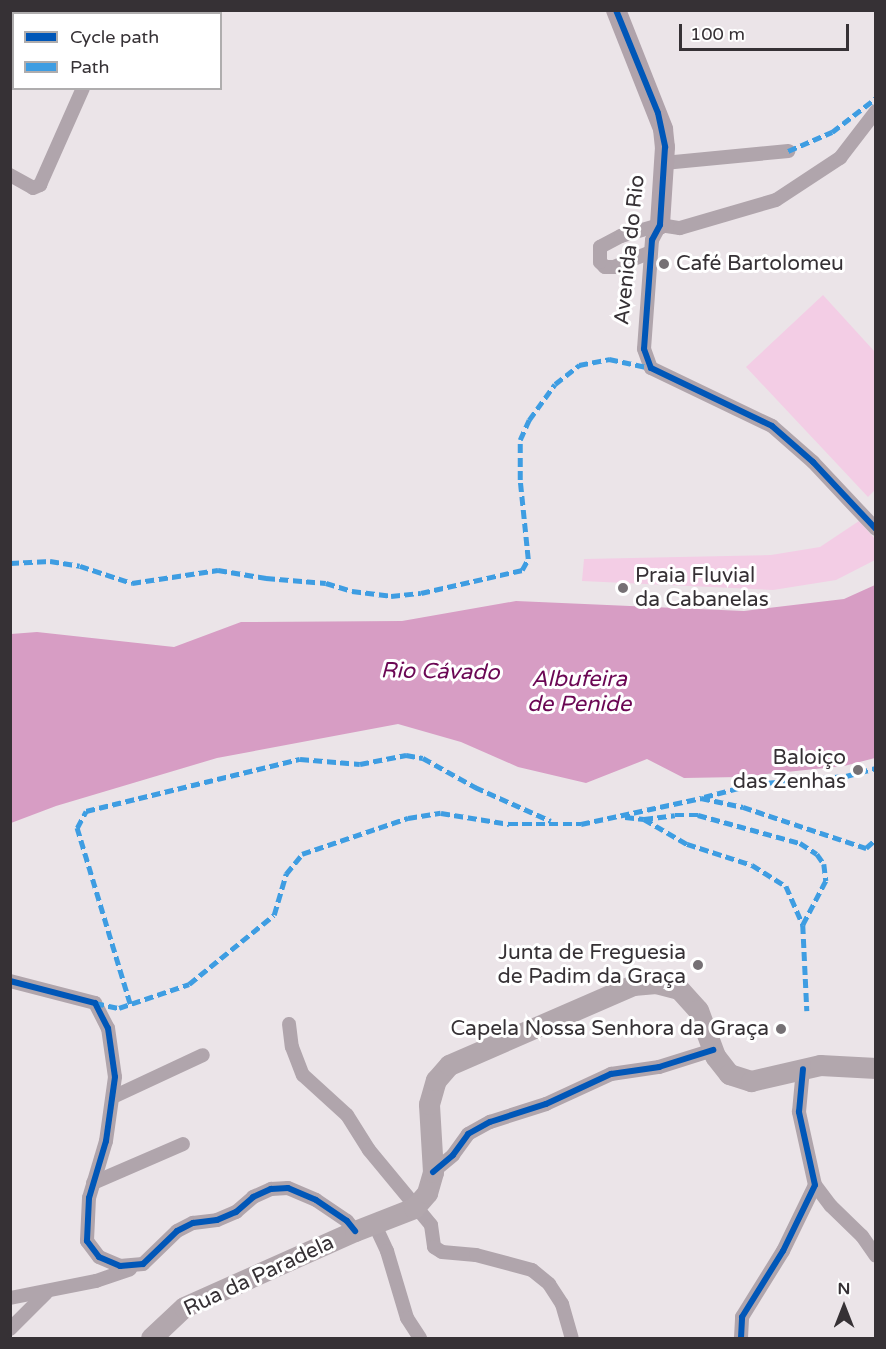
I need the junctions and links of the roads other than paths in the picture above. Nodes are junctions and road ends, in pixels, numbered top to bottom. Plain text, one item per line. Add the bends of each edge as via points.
1 (616, 10) edge
2 (82, 90) edge
3 (876, 111) edge
4 (788, 151) dead end
5 (664, 163) junction
6 (10, 175) edge
7 (660, 225) junction
8 (651, 252) junction
9 (876, 528) edge
10 (10, 981) edge
11 (289, 1024) dead end
12 (713, 1050) junction
13 (203, 1055) dead end
14 (876, 1068) edge
15 (803, 1069) junction
16 (112, 1097) junction
17 (183, 1144) dead end
18 (432, 1172) junction
19 (93, 1184) junction
20 (815, 1185) junction
21 (414, 1208) junction
22 (374, 1222) junction
23 (355, 1231) junction
24 (876, 1256) edge
25 (143, 1264) junction
26 (46, 1293) junction
27 (10, 1298) edge
28 (10, 1329) edge
29 (151, 1338) edge
30 (420, 1338) edge
31 (572, 1338) edge
32 (741, 1338) edge

1 - 5 street, Avenida do Rio via 660,121
2 - 6 street via 40,185 33,188
3 - 7 street via 840,158 776,200 680,228
4 - 5 street
5 - 7 street, Avenida do Rio
7 - 8 street, Avenida do Rio
7 - 8 street via 605,242 600,248 600,262 605,267 614,267
8 - 9 street, Avenida do Rio via 644,349 651,368 772,426 813,462
10 - 16 street via 95,1003 108,1028 115,1077
11 - 21 street via 292,1047 303,1075 347,1116
12 - 15 main road via 729,1074 751,1081
12 - 18 street via 659,1067 611,1074 546,1104 490,1122 468,1134 453,1155
12 - 18 main road via 698,1010 680,989 656,983 622,989 449,1065 436,1080 429,1104
13 - 16 street
14 - 15 main road via 820,1065
15 - 20 street via 799,1112
16 - 19 street via 106,1142
17 - 19 street
18 - 21 main road via 428,1193
19 - 25 street via 87,1241 99,1257 120,1266
20 - 24 street
20 - 32 street via 783,1251 742,1317
21 - 22 main road, Rua da Paradela
21 - 31 street via 431,1225 435,1247 442,1252 476,1255 532,1270 549,1284 562,1304
22 - 23 main road, Rua da Paradela
22 - 30 street via 407,1318
23 - 25 street via 316,1200 288,1188 271,1188 236,1212 177,1231
23 - 29 main road, Rua da Paradela via 184,1307
25 - 26 street
26 - 27 street
26 - 28 street

